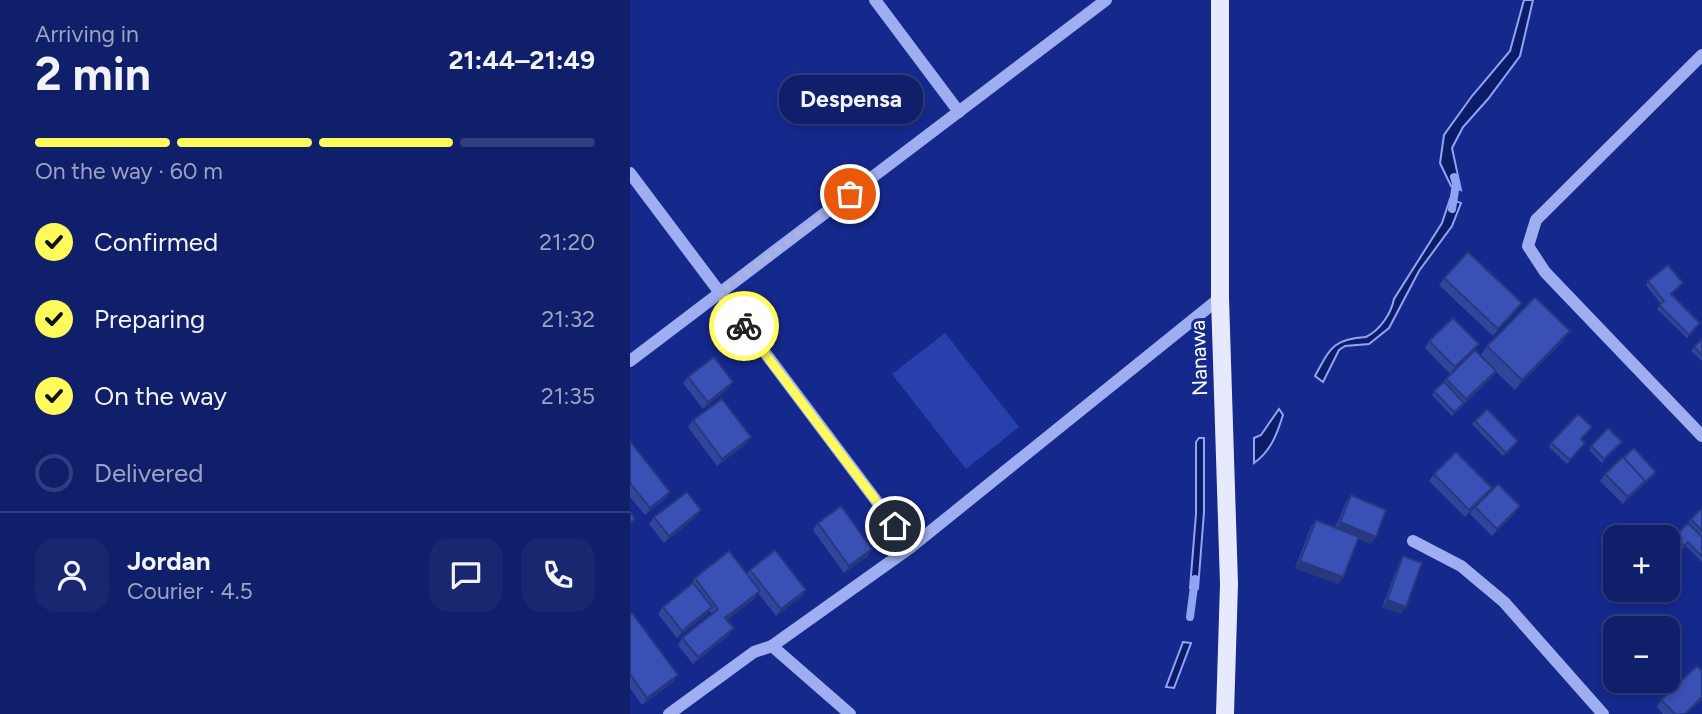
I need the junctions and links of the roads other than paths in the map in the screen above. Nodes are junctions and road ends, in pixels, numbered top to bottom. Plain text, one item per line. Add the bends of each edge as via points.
1 (876, 0) edge
2 (1106, 0) edge
3 (1220, 0) edge
4 (1702, 55) edge
5 (959, 112) junction
6 (630, 173) edge
7 (720, 293) junction
8 (1220, 298) junction
9 (630, 361) edge
10 (1702, 436) edge
11 (1413, 541) dead end
12 (911, 547) junction
13 (772, 646) junction
14 (669, 714) edge
15 (850, 714) edge
16 (1225, 714) edge
17 (1603, 714) edge

1 - 5 street
2 - 5 street
3 - 8 main road, Nanawa
4 - 10 street via 1536,220 1528,246 1545,272
5 - 7 street
6 - 7 street
7 - 9 street
7 - 12 street
8 - 12 street
8 - 16 main road, Nanawa via 1229,584
11 - 17 street via 1461,566 1504,602
12 - 13 street
13 - 14 street via 754,652
13 - 15 street

